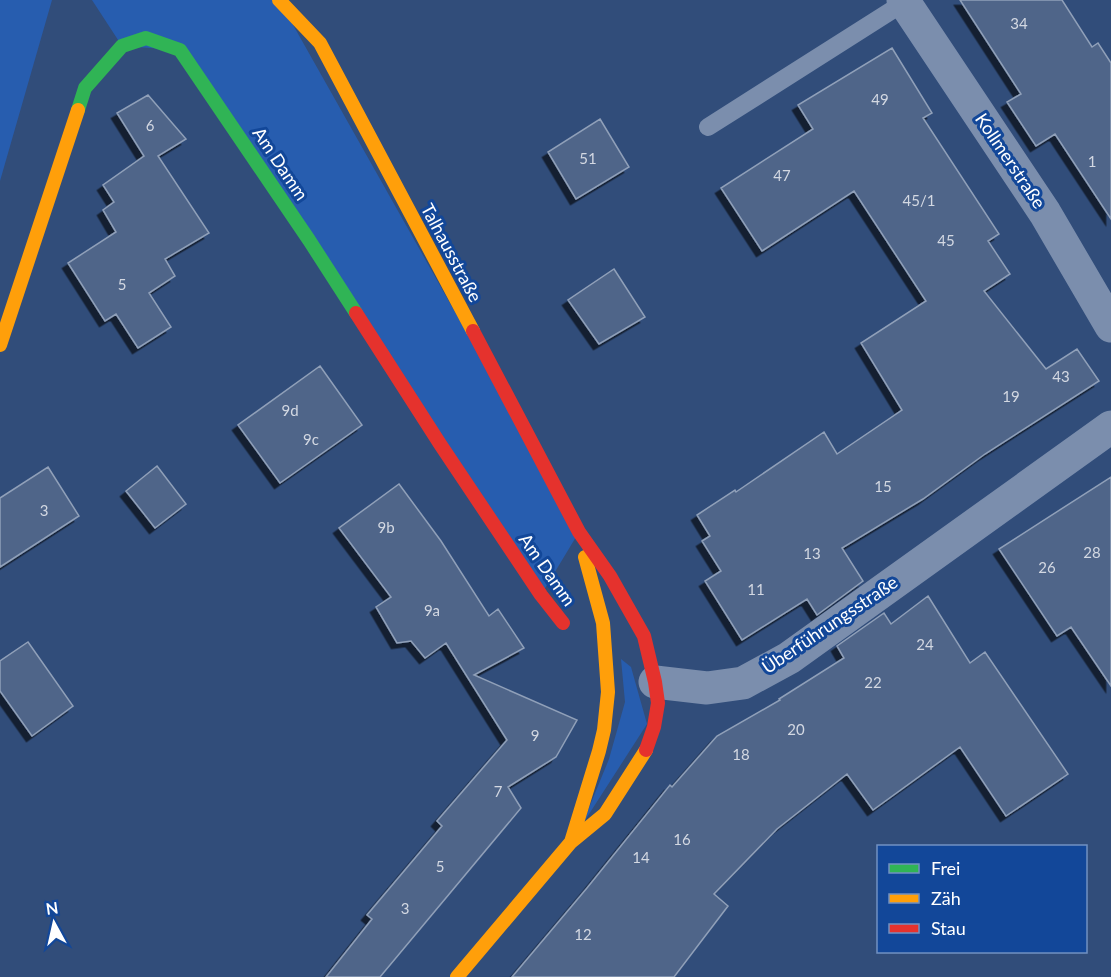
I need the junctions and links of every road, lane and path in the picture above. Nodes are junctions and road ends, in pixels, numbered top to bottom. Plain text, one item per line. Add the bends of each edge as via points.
1 (279, 0) edge
2 (904, 1) edge
3 (708, 127) dead end
4 (1111, 326) edge
5 (0, 345) edge
6 (1111, 426) edge
7 (579, 532) junction
8 (563, 623) dead end
9 (603, 623) junction
10 (616, 640) dead end
11 (648, 677) junction
12 (572, 842) junction
13 (457, 977) edge

1 - 7 main road, Talhausstraße via 320,43
2 - 3 lane
2 - 4 street, Kollmerstraße via 1045,213
5 - 8 main road, Am Damm via 85,88 122,46 146,38 180,50 509,548
6 - 11 street, Überführungsstraße via 789,658 743,683 707,688
7 - 9 main road, Talhausstraße
7 - 11 main road, Talhausstraße via 644,636
9 - 10 main road
9 - 12 main road via 608,693 604,730
11 - 12 main road via 658,703 644,754 605,814
12 - 13 main road

